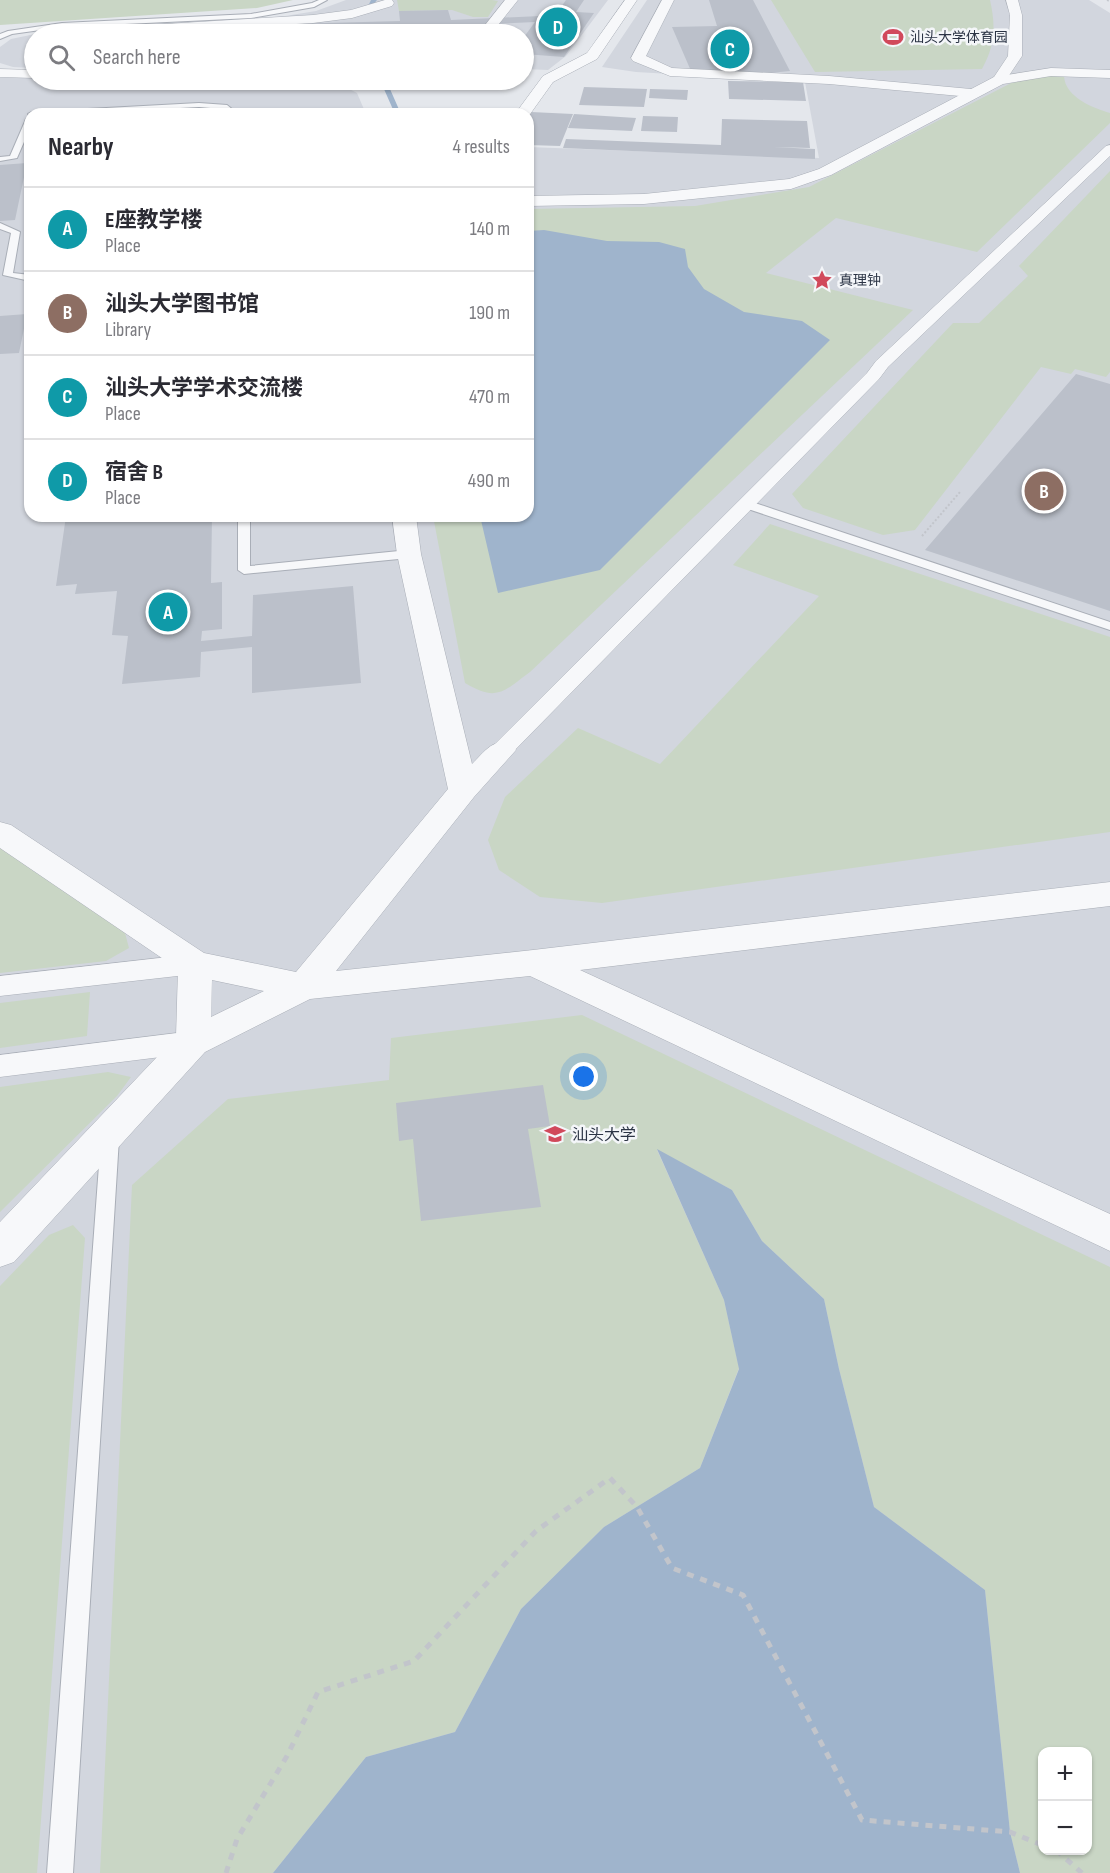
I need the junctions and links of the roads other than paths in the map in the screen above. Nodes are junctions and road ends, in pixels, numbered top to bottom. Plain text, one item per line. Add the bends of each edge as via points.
1 (324, 0) edge
2 (512, 0) edge
3 (632, 0) edge
4 (668, 0) edge
5 (1012, 0) edge
6 (389, 1) edge
7 (81, 24) edge
8 (230, 24) edge
9 (372, 24) edge
10 (492, 24) edge
11 (24, 30) edge
12 (0, 37) edge
13 (0, 74) edge
14 (24, 74) edge
15 (1110, 74) edge
16 (534, 78) edge
17 (548, 79) junction
18 (999, 80) junction
19 (971, 93) junction
20 (143, 108) edge
21 (224, 108) edge
22 (526, 108) edge
23 (24, 133) edge
24 (1110, 149) edge
25 (0, 159) edge
26 (534, 201) edge
27 (0, 226) edge
28 (24, 277) edge
29 (746, 504) junction
30 (244, 522) edge
31 (405, 522) edge
32 (409, 554) junction
33 (1110, 626) edge
34 (502, 750) joint
35 (463, 790) junction
36 (0, 833) edge
37 (1110, 894) edge
38 (533, 963) junction
39 (195, 964) junction
40 (0, 986) edge
41 (304, 987) junction
42 (193, 1042) junction
43 (0, 1066) edge
44 (110, 1129) junction
45 (1110, 1233) edge
46 (0, 1249) edge
47 (60, 1873) edge

1 - 7 lane via 251,15
2 - 10 street
3 - 17 street via 592,56
4 - 19 street via 638,58 670,72 829,80
5 - 18 street via 1016,15 1015,56
6 - 8 street via 352,14
6 - 9 street
11 - 12 lane
13 - 14 street
15 - 18 street via 1051,72
16 - 17 street
17 - 22 street
18 - 19 street
19 - 26 street via 825,172 791,184 644,199
20 - 21 lane via 199,105
23 - 25 lane via 13,158
24 - 29 street via 882,364
27 - 28 lane via 16,232 8,275
29 - 33 lane
29 - 34 street
30 - 32 lane via 244,570
31 - 32 street
32 - 35 street
34 - 35 street
35 - 41 street
36 - 39 street
37 - 38 street
38 - 41 street
38 - 45 street
39 - 40 street
39 - 41 street
39 - 42 street
41 - 42 street
42 - 43 street
42 - 44 street
44 - 46 street
44 - 47 lane

